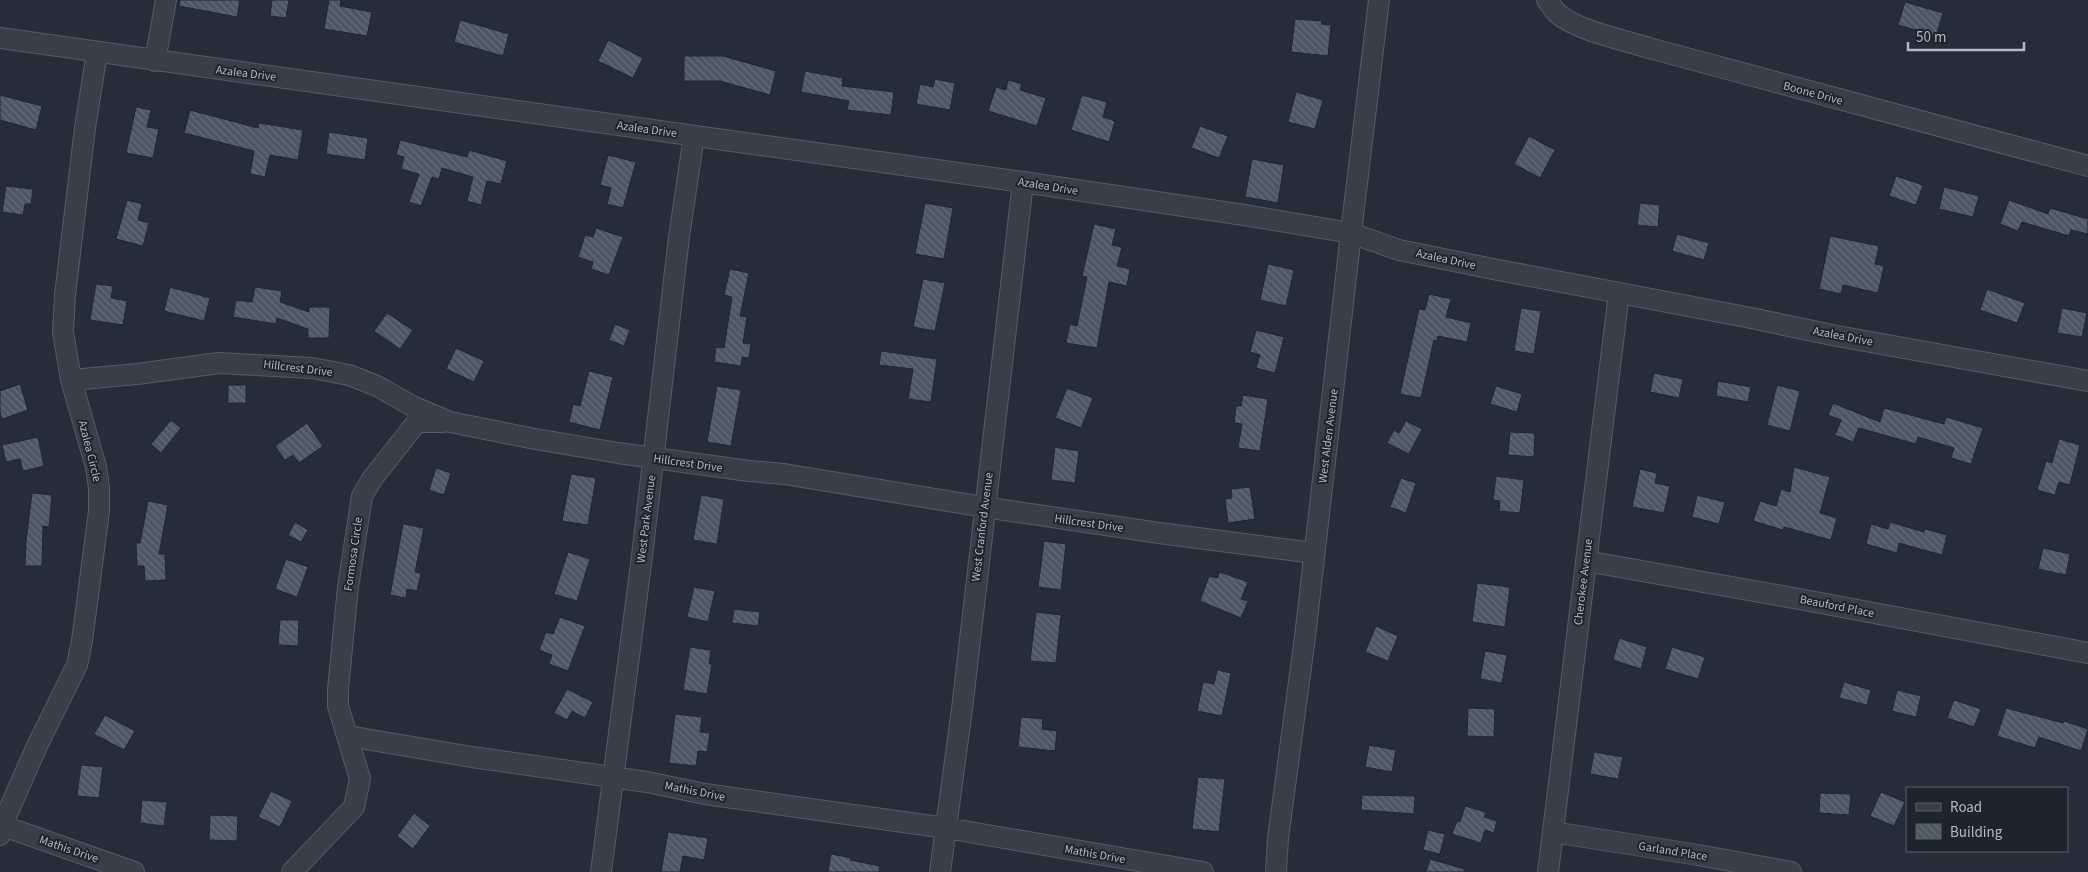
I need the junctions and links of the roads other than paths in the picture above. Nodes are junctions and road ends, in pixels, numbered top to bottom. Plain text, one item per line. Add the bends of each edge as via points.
1 (166, 0) edge
2 (1380, 0) edge
3 (1548, 0) edge
4 (0, 38) edge
5 (97, 52) junction
6 (155, 61) junction
7 (694, 136) junction
8 (2088, 166) edge
9 (1023, 182) junction
10 (1351, 232) junction
11 (1619, 292) junction
12 (71, 380) junction
13 (2088, 381) edge
14 (450, 422) junction
15 (654, 458) junction
16 (984, 508) junction
17 (1314, 553) junction
18 (1586, 561) junction
19 (2088, 654) edge
20 (348, 736) junction
21 (612, 776) junction
22 (946, 828) junction
23 (2, 831) edge
24 (1553, 832) junction
25 (134, 872) edge
26 (292, 872) edge
27 (602, 872) edge
28 (940, 872) edge
29 (1203, 872) edge
30 (1276, 872) edge
31 (1548, 872) edge
32 (1791, 872) edge

1 - 6 street
2 - 10 street, West Alden Avenue
3 - 8 street, Boone Drive via 1566,20 1649,48
4 - 5 street, Azalea Drive
5 - 6 street, Azalea Drive
5 - 12 street, Azalea Circle via 65,294 63,332
6 - 7 street, Azalea Drive
7 - 9 street, Azalea Drive
7 - 15 street, West Park Avenue
9 - 10 street, Azalea Drive
9 - 16 street, West Cranford Avenue
10 - 11 street, Azalea Drive via 1399,250
10 - 17 street, West Alden Avenue
11 - 13 street, Azalea Drive via 1837,336
11 - 18 street, Cherokee Avenue
12 - 14 street, Hillcrest Drive via 219,363 312,368 349,375
12 - 23 street, Azalea Circle via 96,466 99,488 82,641 77,665 36,748
14 - 15 street, Hillcrest Drive
14 - 20 street, Formosa Circle via 417,422 362,496 348,588 338,689 338,706
15 - 16 street, Hillcrest Drive via 784,474
15 - 21 street, West Park Avenue
16 - 17 street, Hillcrest Drive
16 - 22 street, West Cranford Avenue
17 - 30 street, West Alden Avenue
18 - 19 street, Beauford Place
18 - 24 street, Cherokee Avenue
20 - 21 street, Mathis Drive
20 - 26 street via 360,779 354,807
21 - 22 street, Mathis Drive via 706,794
21 - 27 street, West Park Avenue
22 - 28 street, West Cranford Avenue
22 - 29 street, Mathis Drive
23 - 25 street, Mathis Drive
24 - 31 street, Cherokee Avenue
24 - 32 street, Garland Place

